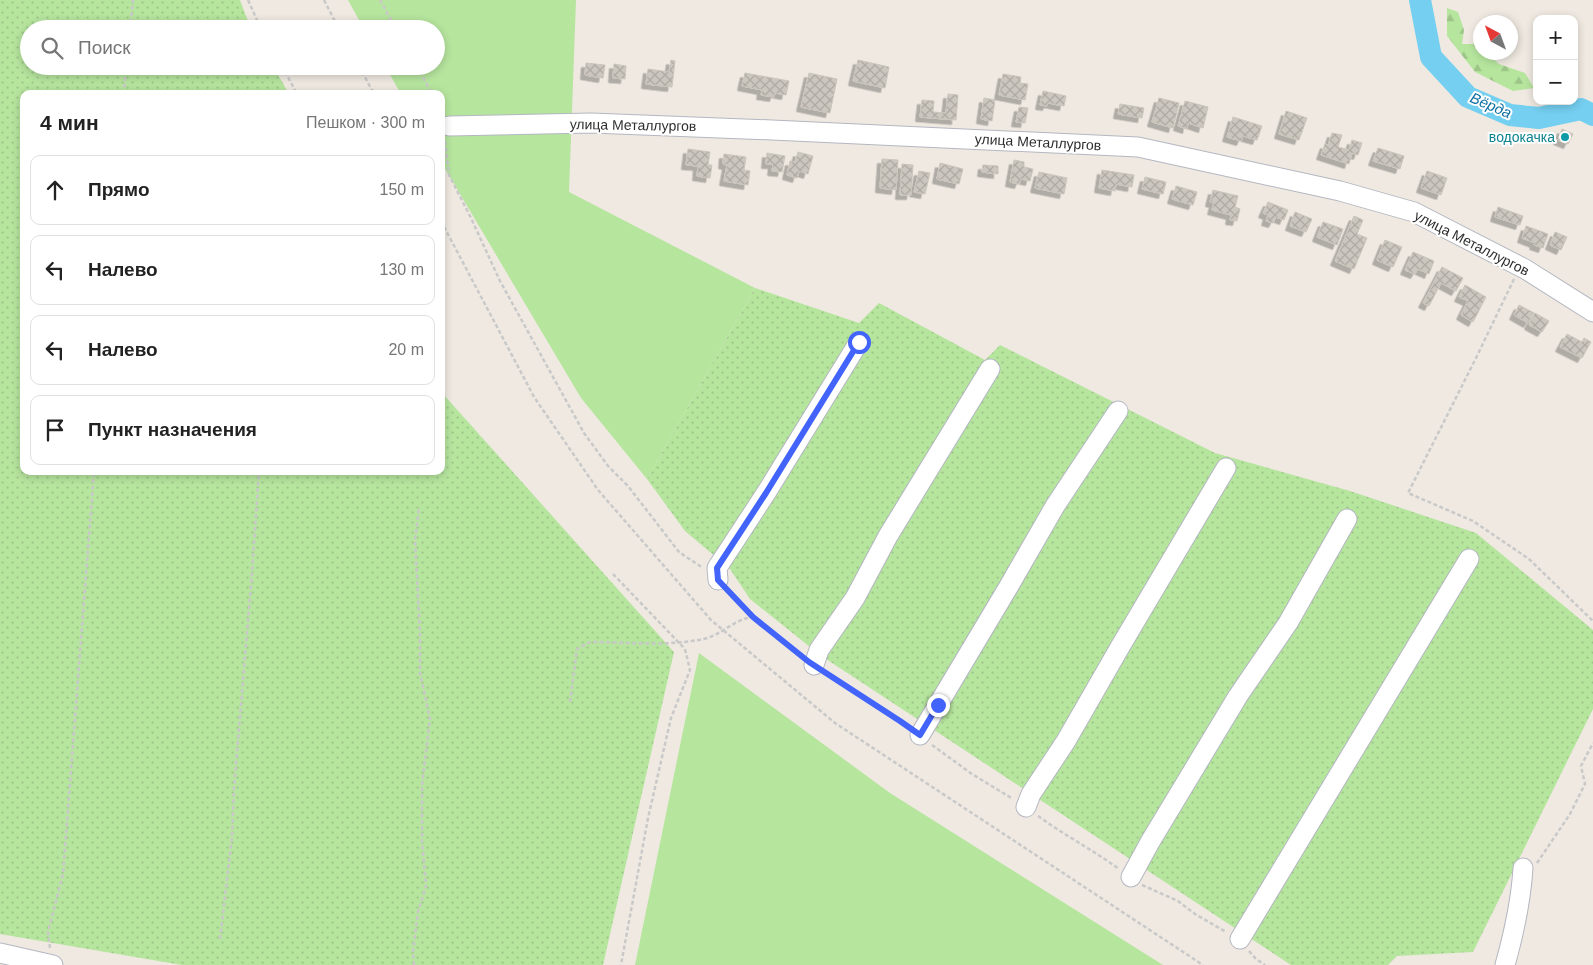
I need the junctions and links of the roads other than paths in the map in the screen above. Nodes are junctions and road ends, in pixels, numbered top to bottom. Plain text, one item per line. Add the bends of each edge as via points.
1 (449, 126) road end
2 (1593, 312) edge
3 (859, 342) dead end
4 (990, 369) dead end
5 (1118, 411) dead end
6 (1226, 468) dead end
7 (1347, 519) dead end
8 (1469, 559) dead end
9 (718, 580) road end
10 (814, 665) road end
11 (920, 735) road end
12 (1026, 807) road end
13 (1522, 868) dead end
14 (1131, 877) road end
15 (1240, 939) road end
16 (0, 954) edge
17 (52, 965) edge
18 (1505, 965) edge

1 - 2 street, улица Металлургов via 591,123 1138,147 1340,191 1414,212 1520,266
3 - 9 street via 717,568
4 - 10 street via 888,536 855,598 819,650
5 - 11 street via 1055,506
6 - 12 street
7 - 14 street via 1288,623 1238,696
8 - 15 street
13 - 18 street via 1515,928
16 - 17 street

